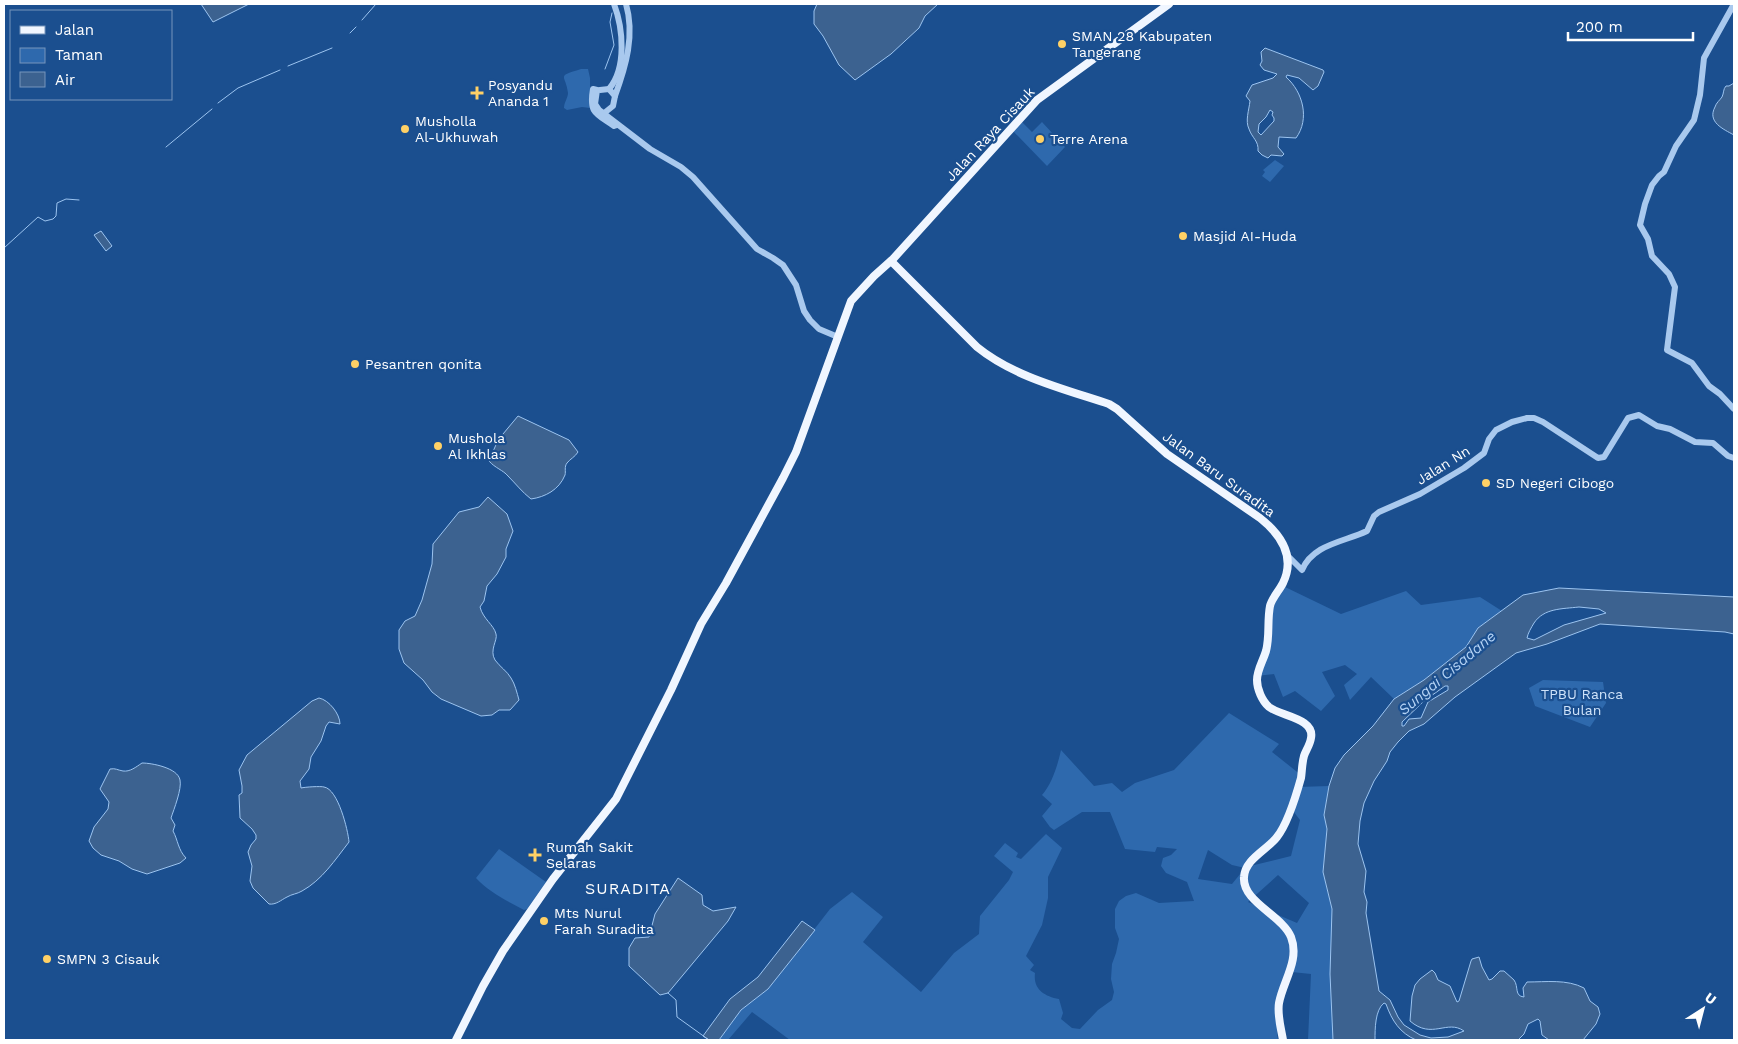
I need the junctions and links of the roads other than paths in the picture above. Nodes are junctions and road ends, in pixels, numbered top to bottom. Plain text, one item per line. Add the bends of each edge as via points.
1 (614, 4) edge
2 (626, 4) edge
3 (1169, 4) edge
4 (1734, 4) edge
5 (609, 89) junction
6 (597, 90) junction
7 (616, 96) junction
8 (613, 106) junction
9 (603, 114) junction
10 (616, 123) junction
11 (891, 261) junction
12 (838, 338) junction
13 (1734, 409) edge
14 (1734, 458) edge
15 (1286, 553) junction
16 (456, 1040) edge
17 (1283, 1040) edge

1 - 5 street via 620,27 621,57 618,74
2 - 7 street via 629,43
3 - 11 main road, Jalan Raya Cisauk via 1037,100
4 - 13 street via 1704,58 1694,120 1676,146 1664,172 1652,185 1640,225 1652,256 1669,274 1675,287 1667,350 1692,363 1709,386
5 - 6 street
5 - 7 street
6 - 9 street via 595,106
6 - 10 street via 591,100 592,109 614,126
7 - 8 street
8 - 9 street
8 - 10 street
9 - 10 street
10 - 12 street via 681,167 757,249 783,265 796,285 810,320 819,329
11 - 12 main road, Jalan Raya Cisauk via 854,298
11 - 15 main road, Jalan Baru Suradita via 984,353 1000,364 1117,409 1168,454 1263,520 1279,536
12 - 16 main road, Jalan Raya Cisauk via 796,452 701,624 621,789 503,951
14 - 15 street, Jalan Nn via 1713,443 1695,442 1639,415 1626,420 1601,458 1543,422 1531,418 1519,420 1494,432 1482,455 1464,468 1420,494 1379,512 1367,531 1323,548 1305,562 1302,570
15 - 17 main road via 1286,574 1270,606 1268,644 1257,680 1260,694 1269,707 1299,720 1309,728 1311,736 1285,825 1276,839 1250,864 1244,878 1247,893 1282,924 1293,945 1293,958 1279,1002

